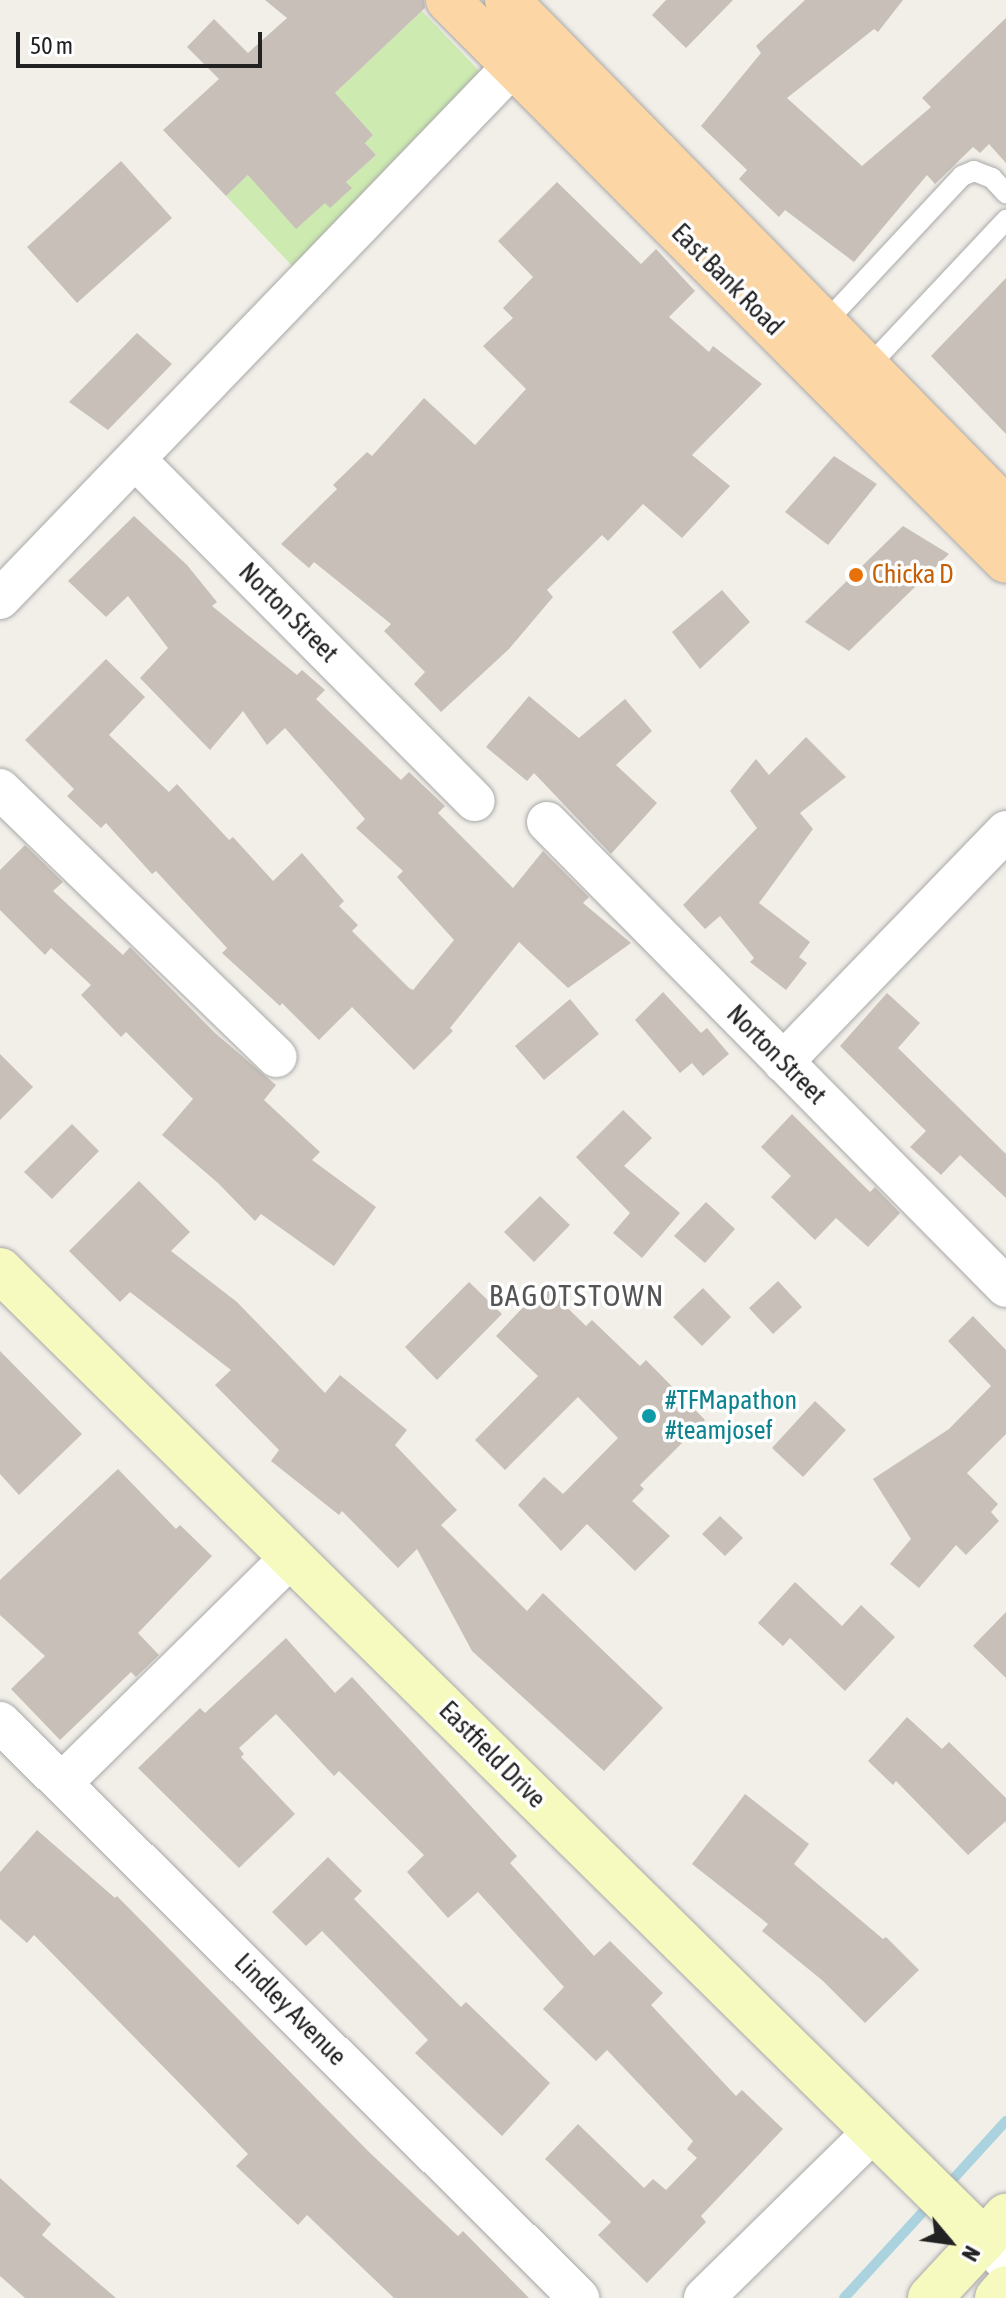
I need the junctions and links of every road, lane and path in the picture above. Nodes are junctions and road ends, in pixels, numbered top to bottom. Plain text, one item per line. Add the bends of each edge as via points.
1 (448, 0) edge
2 (516, 25) edge
3 (1006, 193) edge
4 (1006, 220) edge
5 (825, 323) junction
6 (868, 367) junction
7 (135, 459) junction
8 (1006, 509) edge
9 (1006, 561) edge
10 (0, 599) edge
11 (0, 789) edge
12 (475, 801) dead end
13 (547, 822) dead end
14 (1006, 831) edge
15 (277, 1057) dead end
16 (783, 1062) junction
17 (0, 1270) edge
18 (1006, 1287) edge
19 (291, 1557) junction
20 (0, 1722) edge
21 (62, 1783) junction
22 (874, 2131) junction
23 (989, 2233) edge
24 (1006, 2288) edge
25 (579, 2298) edge
26 (704, 2298) edge
27 (930, 2298) edge
28 (997, 2298) edge

1 - 2 main road, East Bank Road
2 - 5 main road, East Bank Road
2 - 7 street
2 - 9 main road, East Bank Road
3 - 5 lane via 992,178 974,171 962,176
4 - 6 lane
5 - 6 main road, East Bank Road
6 - 8 main road, East Bank Road
7 - 10 street
7 - 12 street, Norton Street
11 - 15 street
13 - 16 street, Norton Street
14 - 16 street
16 - 18 street, Norton Street
17 - 19 street, Eastfield Drive
19 - 21 street
19 - 22 street, Eastfield Drive
20 - 21 street, Lindley Avenue
21 - 25 street, Lindley Avenue
22 - 23 street, Eastfield Drive
22 - 26 street
23 - 27 street
24 - 28 street

